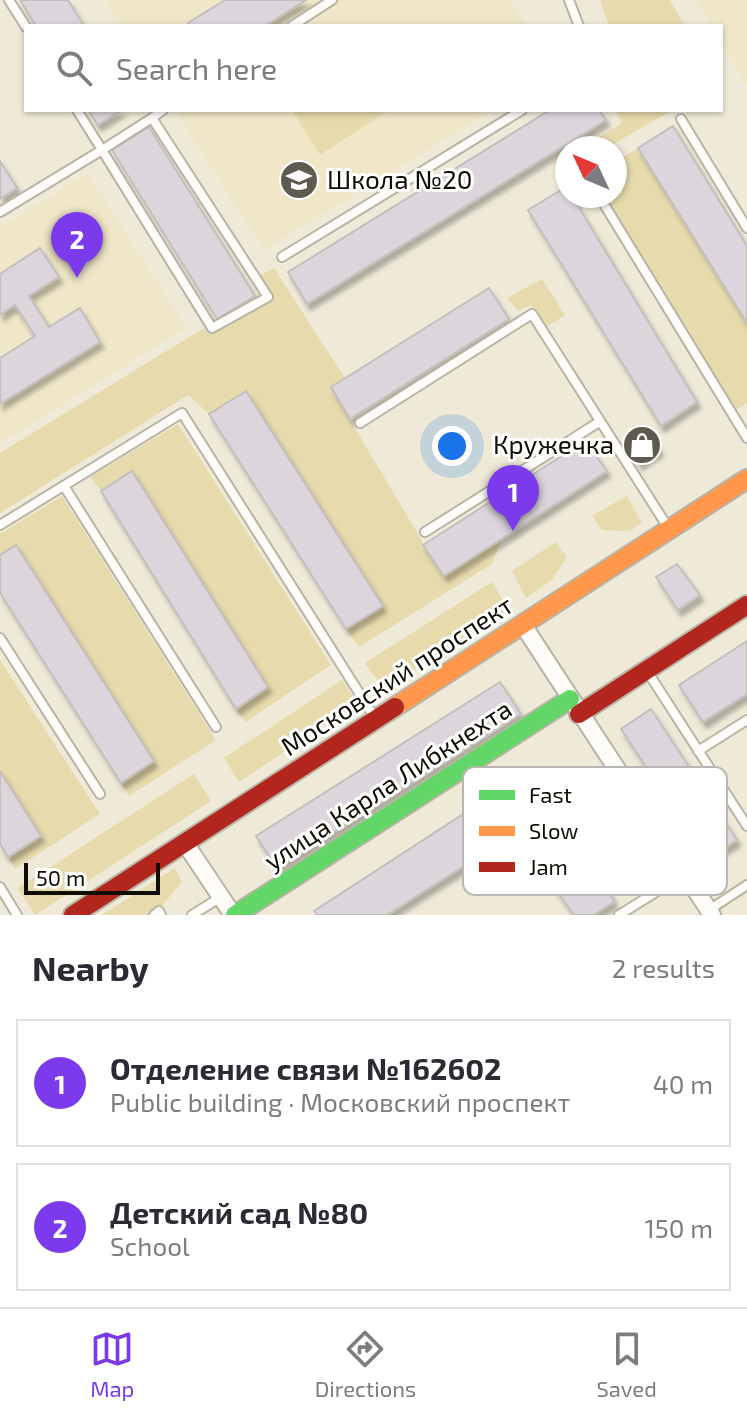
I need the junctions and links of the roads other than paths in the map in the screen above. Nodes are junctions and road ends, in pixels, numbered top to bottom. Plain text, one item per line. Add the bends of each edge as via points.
1 (9, 0) edge
2 (332, 0) edge
3 (569, 0) edge
4 (24, 24) edge
5 (295, 24) edge
6 (578, 24) edge
7 (78, 112) edge
8 (160, 112) edge
9 (519, 112) edge
10 (152, 118) junction
11 (681, 119) dead end
12 (102, 150) junction
13 (606, 208) edge
14 (0, 212) edge
15 (747, 228) edge
16 (282, 257) dead end
17 (599, 422) junction
18 (360, 423) dead end
19 (747, 438) edge
20 (747, 479) edge
21 (64, 486) junction
22 (0, 525) edge
23 (669, 530) junction
24 (425, 532) dead end
25 (747, 605) edge
26 (523, 625) junction
27 (0, 638) edge
28 (646, 670) junction
29 (574, 706) junction
30 (376, 720) junction
31 (747, 720) edge
32 (216, 727) dead end
33 (698, 751) junction
34 (475, 767) edge
35 (614, 767) edge
36 (708, 767) edge
37 (463, 774) edge
38 (100, 794) dead end
39 (727, 795) edge
40 (747, 826) edge
41 (185, 843) junction
42 (747, 885) edge
43 (0, 887) edge
44 (651, 895) edge
45 (698, 895) edge
46 (221, 897) junction
47 (710, 913) edge
48 (17, 915) edge
49 (73, 915) edge
50 (154, 915) edge
51 (161, 915) edge
52 (192, 915) edge
53 (234, 915) edge
54 (619, 915) edge

1 - 4 lane
2 - 5 lane
3 - 6 lane
7 - 12 lane
8 - 10 lane
9 - 16 lane
10 - 12 lane
10 - 12 lane via 268,297 212,328
11 - 15 lane
12 - 14 lane
13 - 19 lane
17 - 18 lane via 532,314
17 - 23 lane
17 - 24 lane
20 - 23 street, Московский проспект
21 - 22 lane
21 - 30 lane via 182,413
21 - 32 lane
23 - 26 street, Московский проспект
25 - 28 street, улица Карла Либкнехта
26 - 29 street
26 - 30 street, Московский проспект
27 - 38 lane
28 - 29 street, улица Карла Либкнехта
28 - 33 lane
29 - 34 street, улица Карла Либкнехта
29 - 35 street
30 - 41 street, Московский проспект
31 - 33 lane
33 - 36 lane
37 - 53 street, улица Карла Либкнехта
39 - 40 lane
41 - 46 street
41 - 49 street, Московский проспект
42 - 47 lane
43 - 48 lane
44 - 54 lane
45 - 47 street
46 - 52 lane
46 - 53 street
50 - 51 lane

